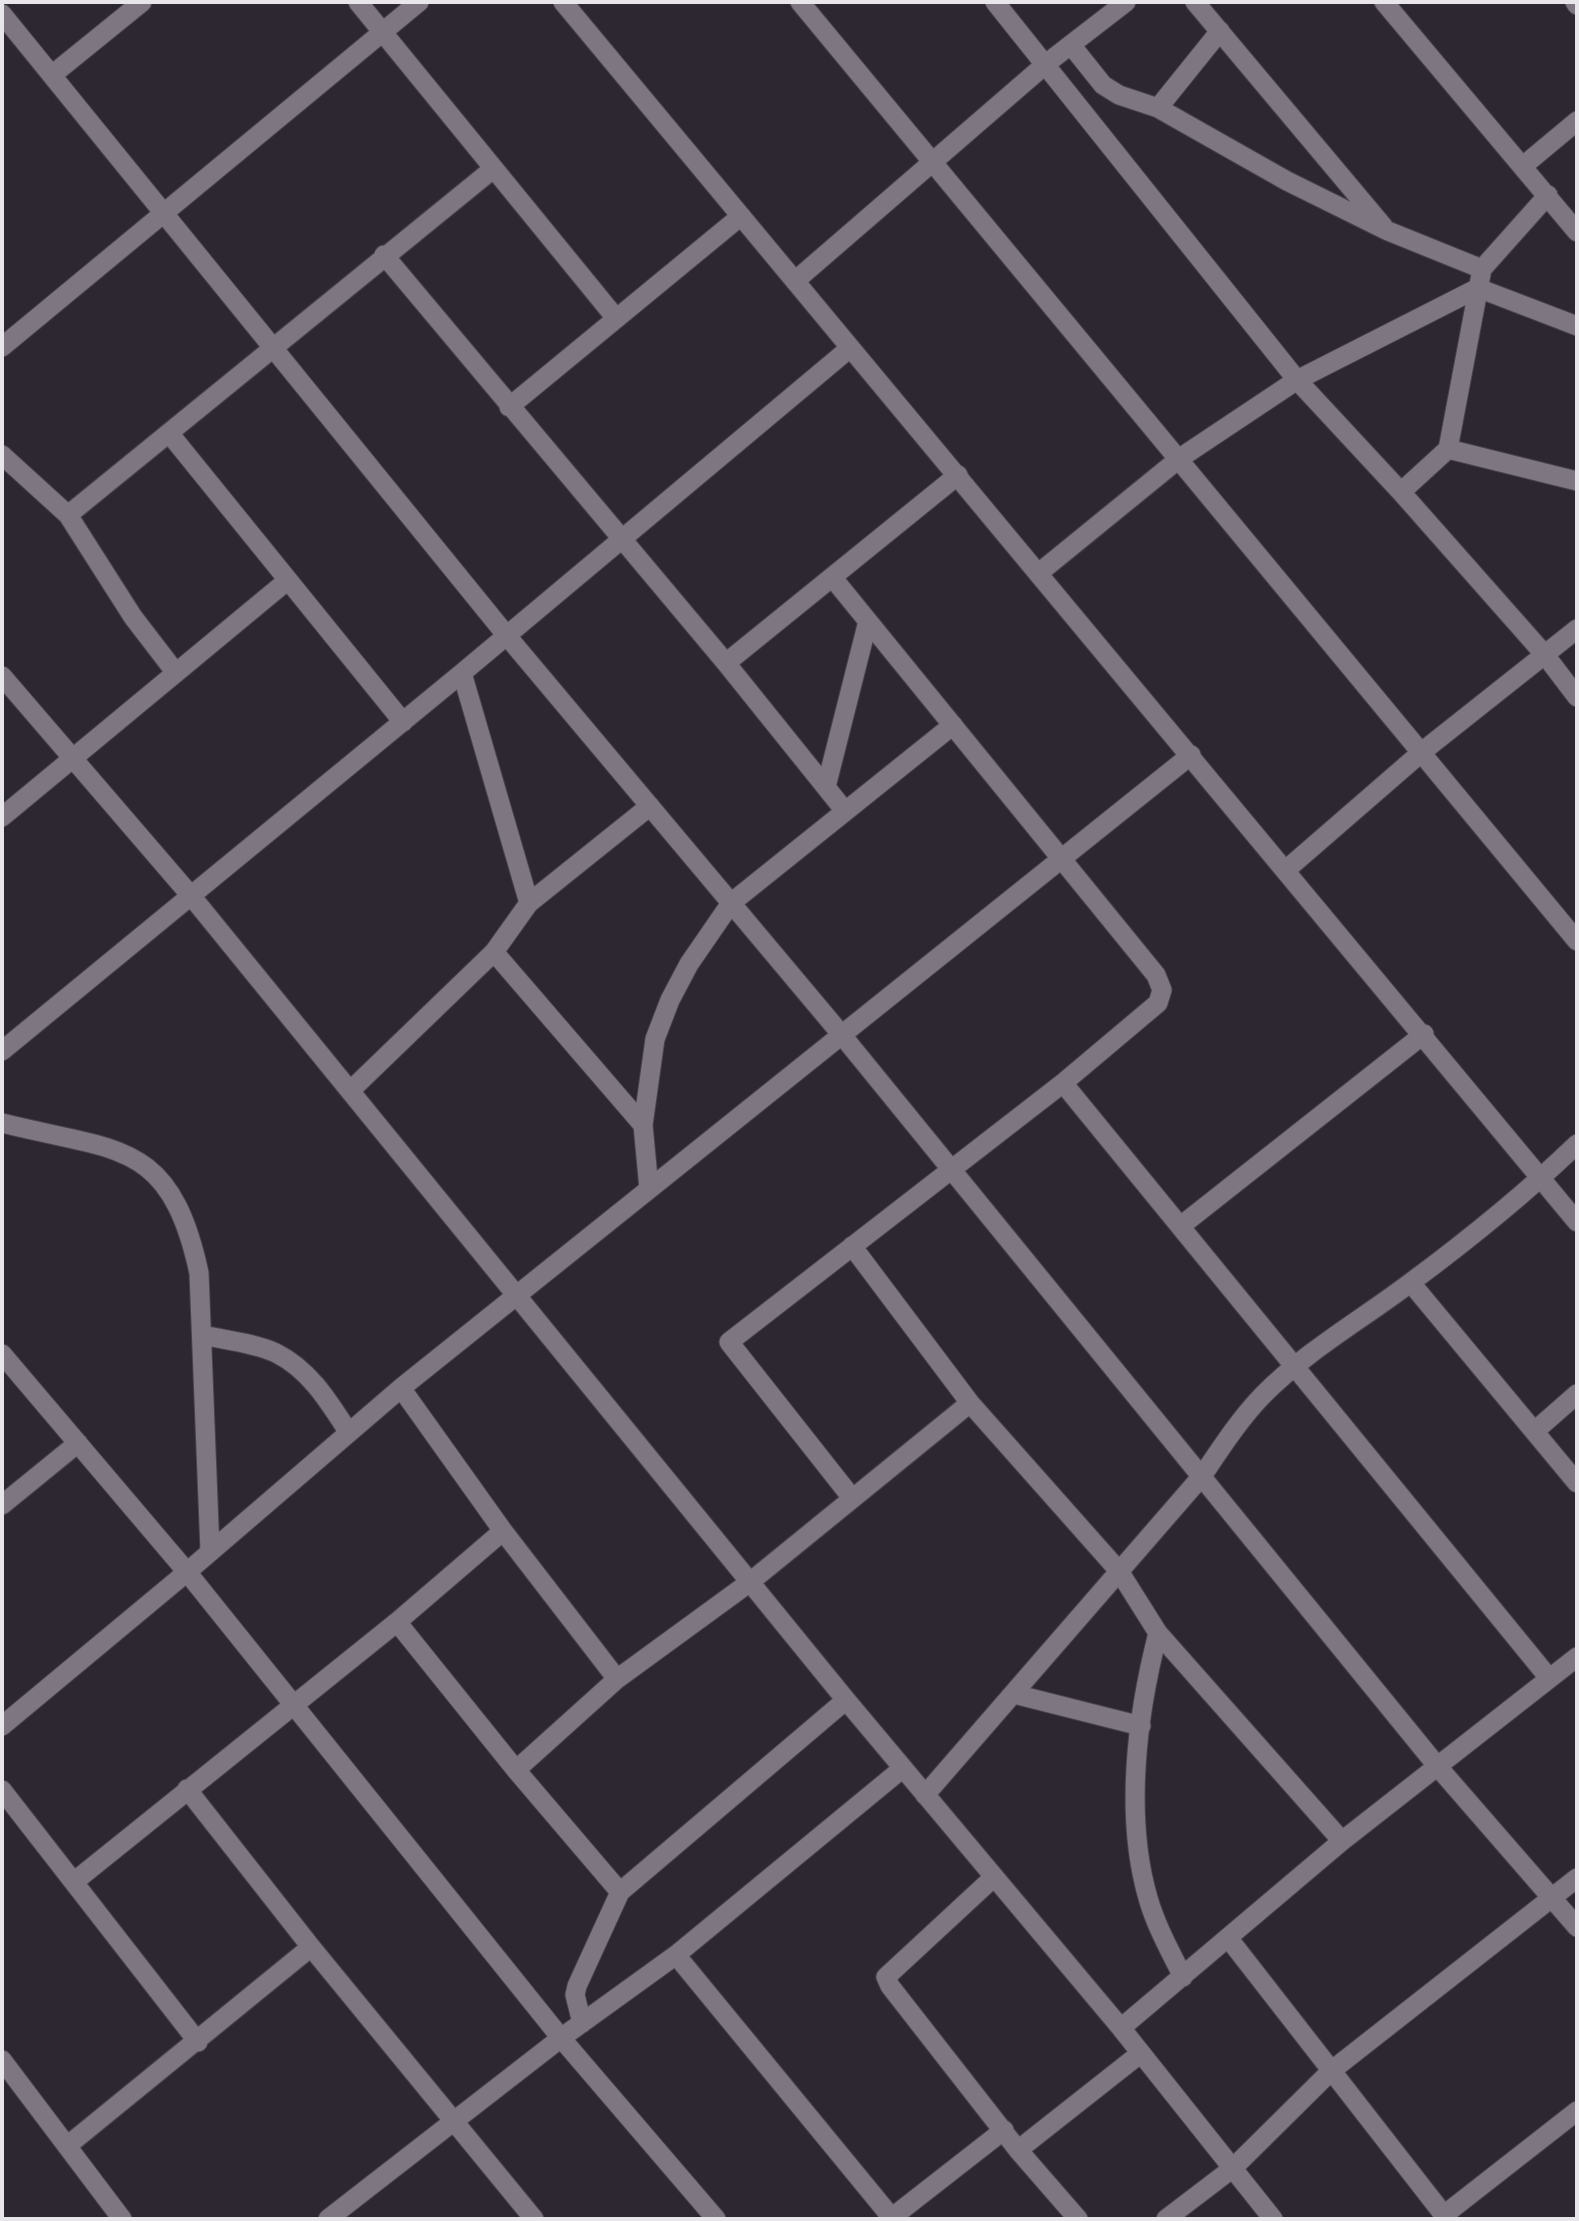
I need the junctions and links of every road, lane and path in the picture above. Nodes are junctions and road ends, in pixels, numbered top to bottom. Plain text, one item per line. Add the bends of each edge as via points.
1 (142, 2) edge
2 (358, 2) edge
3 (419, 2) edge
4 (563, 2) edge
5 (800, 2) edge
6 (995, 2) edge
7 (1126, 2) edge
8 (1195, 2) edge
9 (1384, 2) edge
10 (2, 14) edge
11 (1220, 31) junction
12 (383, 32) junction
13 (1071, 45) junction
14 (1047, 63) junction
15 (52, 75) junction
16 (1158, 108) junction
17 (1577, 121) edge
18 (932, 164) junction
19 (1523, 166) junction
20 (493, 169) junction
21 (1548, 195) junction
22 (164, 212) junction
23 (741, 216) junction
24 (1388, 231) junction
25 (1577, 232) edge
26 (384, 255) junction
27 (1480, 278) junction
28 (795, 281) junction
29 (615, 317) junction
30 (1577, 326) edge
31 (2, 347) edge
32 (273, 347) junction
33 (850, 348) junction
34 (1297, 380) junction
35 (509, 407) junction
36 (169, 433) junction
37 (1448, 449) junction
38 (2, 455) edge
39 (1180, 458) junction
40 (958, 475) junction
41 (1577, 481) edge
42 (1401, 492) junction
43 (68, 515) junction
44 (620, 539) junction
45 (1040, 572) junction
46 (832, 577) junction
47 (288, 580) junction
48 (868, 621) junction
49 (1577, 629) edge
50 (507, 636) junction
51 (1545, 655) junction
52 (726, 663) junction
53 (176, 673) junction
54 (463, 673) junction
55 (2, 676) edge
56 (1577, 697) edge
57 (403, 722) junction
58 (953, 725) junction
59 (1423, 751) junction
60 (1191, 755) junction
61 (74, 758) junction
62 (826, 787) junction
63 (650, 806) junction
64 (845, 811) junction
65 (2, 817) edge
66 (1063, 859) junction
67 (1287, 869) junction
68 (192, 897) junction
69 (529, 903) junction
70 (731, 903) junction
71 (1577, 941) edge
72 (494, 952) junction
73 (841, 1034) junction
74 (1424, 1034) junction
75 (2, 1051) edge
76 (1063, 1083) junction
77 (350, 1091) junction
78 (2, 1123) edge
79 (643, 1125) junction
80 (1577, 1144) edge
81 (952, 1170) junction
82 (1542, 1178) junction
83 (649, 1189) junction
84 (1577, 1222) edge
85 (1182, 1225) junction
86 (852, 1246) junction
87 (1411, 1283) junction
88 (515, 1297) junction
89 (202, 1335) junction
90 (2, 1354) edge
91 (1294, 1365) junction
92 (401, 1388) junction
93 (1577, 1394) edge
94 (970, 1403) junction
95 (1536, 1430) junction
96 (349, 1433) junction
97 (78, 1443) junction
98 (1202, 1476) junction
99 (1577, 1483) edge
100 (852, 1498) junction
101 (2, 1505) edge
102 (503, 1531) junction
103 (210, 1551) junction
104 (1119, 1571) junction
105 (187, 1572) junction
106 (750, 1581) junction
107 (397, 1622) junction
108 (1158, 1633) junction
109 (1577, 1657) edge
110 (1549, 1678) junction
111 (617, 1679) junction
112 (1014, 1693) junction
113 (846, 1700) junction
114 (293, 1704) junction
115 (2, 1726) edge
116 (1141, 1726) junction
117 (1438, 1767) junction
118 (903, 1768) junction
119 (516, 1770) junction
120 (187, 1789) junction
121 (2, 1790) edge
122 (925, 1795) junction
123 (1342, 1841) junction
124 (994, 1877) junction
125 (1577, 1878) edge
126 (75, 1881) junction
127 (620, 1892) junction
128 (1554, 1897) junction
129 (1577, 1927) edge
130 (1229, 1939) junction
131 (311, 1947) junction
132 (676, 1955) junction
133 (1183, 1977) junction
134 (582, 2023) junction
135 (1121, 2028) junction
136 (561, 2038) junction
137 (198, 2042) junction
138 (1141, 2053) junction
139 (2, 2060) edge
140 (1331, 2071) junction
141 (457, 2121) junction
142 (1574, 2121) edge
143 (1004, 2130) junction
144 (67, 2146) junction
145 (1018, 2150) junction
146 (1233, 2168) junction
147 (1446, 2217) edge
148 (891, 2218) edge
149 (122, 2219) edge
150 (328, 2219) edge
151 (534, 2219) edge
152 (716, 2219) edge
153 (1078, 2219) edge
154 (1166, 2219) edge
155 (1273, 2219) edge

1 - 15 street
2 - 12 street
3 - 12 street
4 - 23 street
5 - 18 street
6 - 14 street
7 - 13 street
8 - 11 street
9 - 19 street
10 - 15 street
11 - 16 street
11 - 24 street
12 - 20 street
12 - 22 street
13 - 14 street
13 - 16 street via 1103,85
14 - 18 street
14 - 34 street
15 - 22 street
16 - 24 street via 1287,181
17 - 19 street
18 - 28 street
18 - 39 street
19 - 21 street
20 - 26 street
20 - 29 street
21 - 25 street
21 - 27 street
22 - 31 street
22 - 32 street
23 - 28 street
23 - 29 street
24 - 27 street
26 - 32 street
26 - 35 street
27 - 30 street
27 - 34 street
27 - 37 street
28 - 33 street
29 - 35 street
32 - 36 street
32 - 50 street
33 - 40 street
33 - 44 street
34 - 39 street
34 - 42 street
35 - 44 street
36 - 43 street
36 - 47 street
37 - 41 street
37 - 42 street
38 - 43 street
39 - 45 street
39 - 59 street
40 - 45 street
40 - 46 street
42 - 51 street
43 - 53 street via 133,617
44 - 50 street
44 - 52 street
45 - 60 street
46 - 48 street
46 - 52 street
47 - 53 street
47 - 57 street
48 - 58 street
48 - 62 street
49 - 51 street
50 - 54 street
50 - 63 street
51 - 56 street
51 - 59 street
52 - 62 street
53 - 61 street
54 - 57 street
54 - 69 street
55 - 61 street
57 - 68 street
58 - 64 street
58 - 66 street
59 - 67 street
59 - 71 street
60 - 66 street
60 - 67 street
61 - 65 street
61 - 68 street
62 - 64 street
63 - 69 street
63 - 70 street
64 - 70 street
66 - 73 street
66 - 76 street via 1156,975 1162,990 1158,1003
67 - 74 street
68 - 75 street
68 - 77 street
69 - 72 street
70 - 73 street
70 - 79 street via 670,1000 655,1039
72 - 77 street
72 - 79 street
73 - 81 street
73 - 83 street
74 - 82 street
74 - 85 street
76 - 81 street
76 - 85 street
77 - 88 street
78 - 89 street via 118,1149 159,1177 177,1202 191,1235 199,1273
79 - 83 street
80 - 82 street
81 - 86 street
81 - 98 street
82 - 84 street
82 - 87 street
83 - 88 street
85 - 91 street
86 - 94 street
86 - 100 street via 729,1342
87 - 91 street
87 - 95 street
88 - 92 street
88 - 106 street
89 - 96 street via 283,1358 322,1392
89 - 103 street
90 - 97 street
91 - 98 street via 1238,1423
91 - 110 street
92 - 96 street
92 - 102 street
93 - 95 street
94 - 100 street
94 - 104 street
95 - 99 street
96 - 103 street
97 - 101 street
97 - 105 street
98 - 104 street
98 - 117 street
100 - 106 street
102 - 107 street
102 - 111 street
103 - 105 street
104 - 108 street
104 - 112 street
105 - 114 street
105 - 115 street
106 - 111 street
106 - 113 street
107 - 114 street
107 - 119 street
108 - 116 street
108 - 123 street
109 - 110 street
110 - 117 street
111 - 119 street
112 - 116 street
112 - 122 street
113 - 118 street
113 - 127 street
114 - 120 street
114 - 136 street
116 - 133 street via 1136,1801 1140,1858 1148,1898
117 - 123 street
117 - 128 street
118 - 122 street
118 - 132 street
119 - 127 street
120 - 126 street
120 - 131 street
121 - 126 street
122 - 124 street
123 - 130 street
124 - 135 street
124 - 143 street via 886,1977
125 - 128 street
126 - 137 street
127 - 134 street via 575,1995
128 - 129 street
128 - 140 street
130 - 133 street
130 - 140 street
131 - 137 street
131 - 141 street
132 - 134 street
132 - 148 street
133 - 135 street
134 - 136 street
135 - 138 street
136 - 141 street
136 - 152 street
137 - 144 street
138 - 145 street
138 - 146 street
139 - 144 street
140 - 146 street
140 - 147 street
141 - 150 street
141 - 151 street
142 - 147 street
143 - 145 street
143 - 148 street
144 - 149 street
145 - 153 street
146 - 154 street
146 - 155 street

